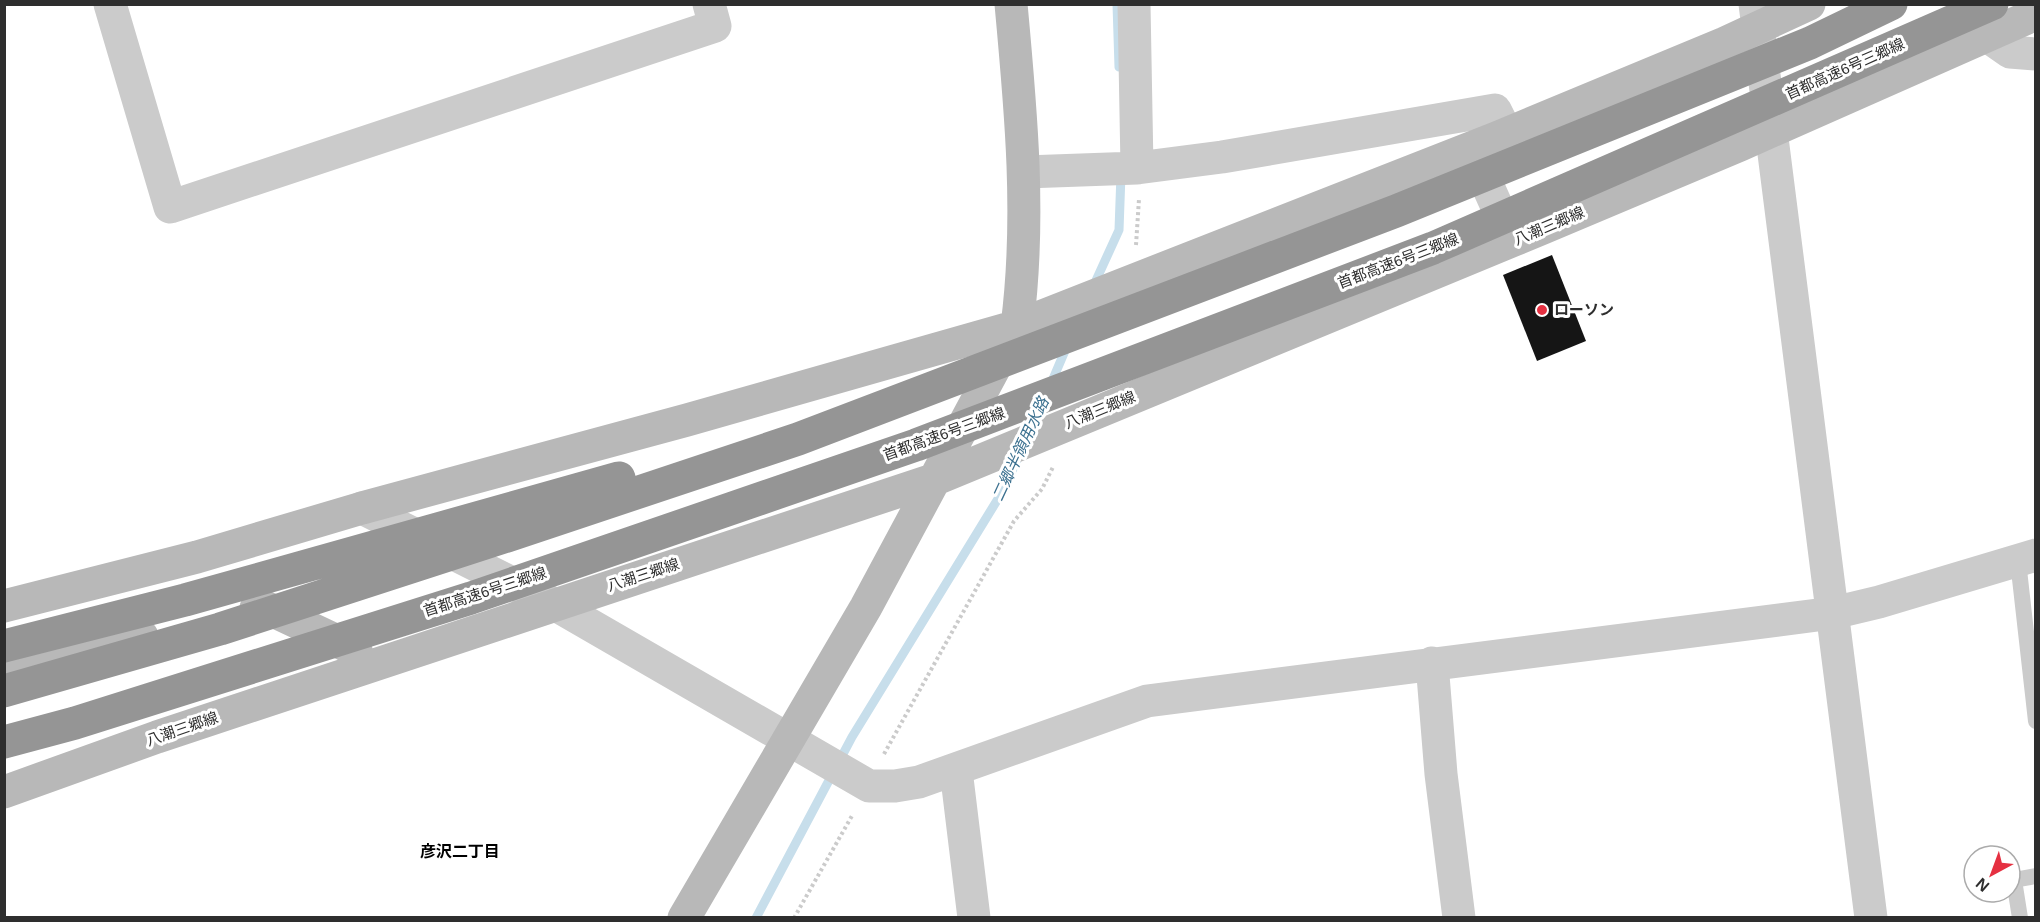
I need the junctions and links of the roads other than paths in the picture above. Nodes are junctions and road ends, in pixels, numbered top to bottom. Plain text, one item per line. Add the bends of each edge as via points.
1 (110, 4) edge
2 (709, 4) edge
3 (1011, 4) edge
4 (1134, 4) edge
5 (1809, 4) edge
6 (1891, 4) edge
7 (1971, 4) edge
8 (1992, 4) edge
9 (2036, 14) edge
10 (1756, 16) edge
11 (1987, 36) junction
12 (2036, 54) edge
13 (1770, 131) junction
14 (1501, 136) junction
15 (1137, 168) junction
16 (1025, 172) junction
17 (1543, 228) junction
18 (1017, 326) junction
19 (798, 439) junction
20 (936, 479) junction
21 (362, 508) junction
22 (2027, 558) edge
23 (554, 604) junction
24 (4, 606) edge
25 (1833, 612) junction
26 (4, 646) edge
27 (383, 662) junction
28 (1432, 663) junction
29 (4, 671) edge
30 (4, 690) edge
31 (2036, 720) edge
32 (790, 739) junction
33 (4, 742) edge
34 (956, 770) junction
35 (4, 792) edge
36 (2036, 876) edge
37 (684, 918) edge
38 (974, 918) edge
39 (1459, 918) edge
40 (1871, 918) edge
41 (2020, 918) edge

1 - 2 street via 170,207 715,26
3 - 16 main road
4 - 15 street
5 - 10 main road
6 - 19 highway, bridge via 1799,47 1385,215
7 - 11 street
8 - 33 highway, 首都高速6号三郷線, bridge via 1433,248 916,445 471,598
9 - 11 main road, 八潮三郷線
10 - 13 street
10 - 14 main road
11 - 12 street via 2010,52
11 - 13 main road, 八潮三郷線
13 - 17 main road, 八潮三郷線
13 - 25 street
14 - 15 street via 1495,110
14 - 17 street via 1485,153 1481,171 1503,220 1520,227
14 - 18 main road
15 - 16 street
16 - 18 main road via 1023,282
17 - 20 main road, 八潮三郷線
18 - 20 main road
18 - 21 main road
19 - 26 highway, bridge via 604,481 185,600
19 - 30 highway, bridge via 220,629
20 - 23 main road, 八潮三郷線
20 - 32 main road
21 - 23 street
21 - 24 main road via 196,557
22 - 25 street
22 - 31 lane
23 - 27 main road, 八潮三郷線
23 - 32 street
25 - 28 street
25 - 40 street
27 - 29 main road via 265,607 229,609
27 - 35 main road, 八潮三郷線 via 157,736
28 - 34 street via 1147,701
28 - 39 street
32 - 34 street via 869,786 919,782
32 - 37 main road
34 - 38 street
36 - 41 lane via 2014,880

